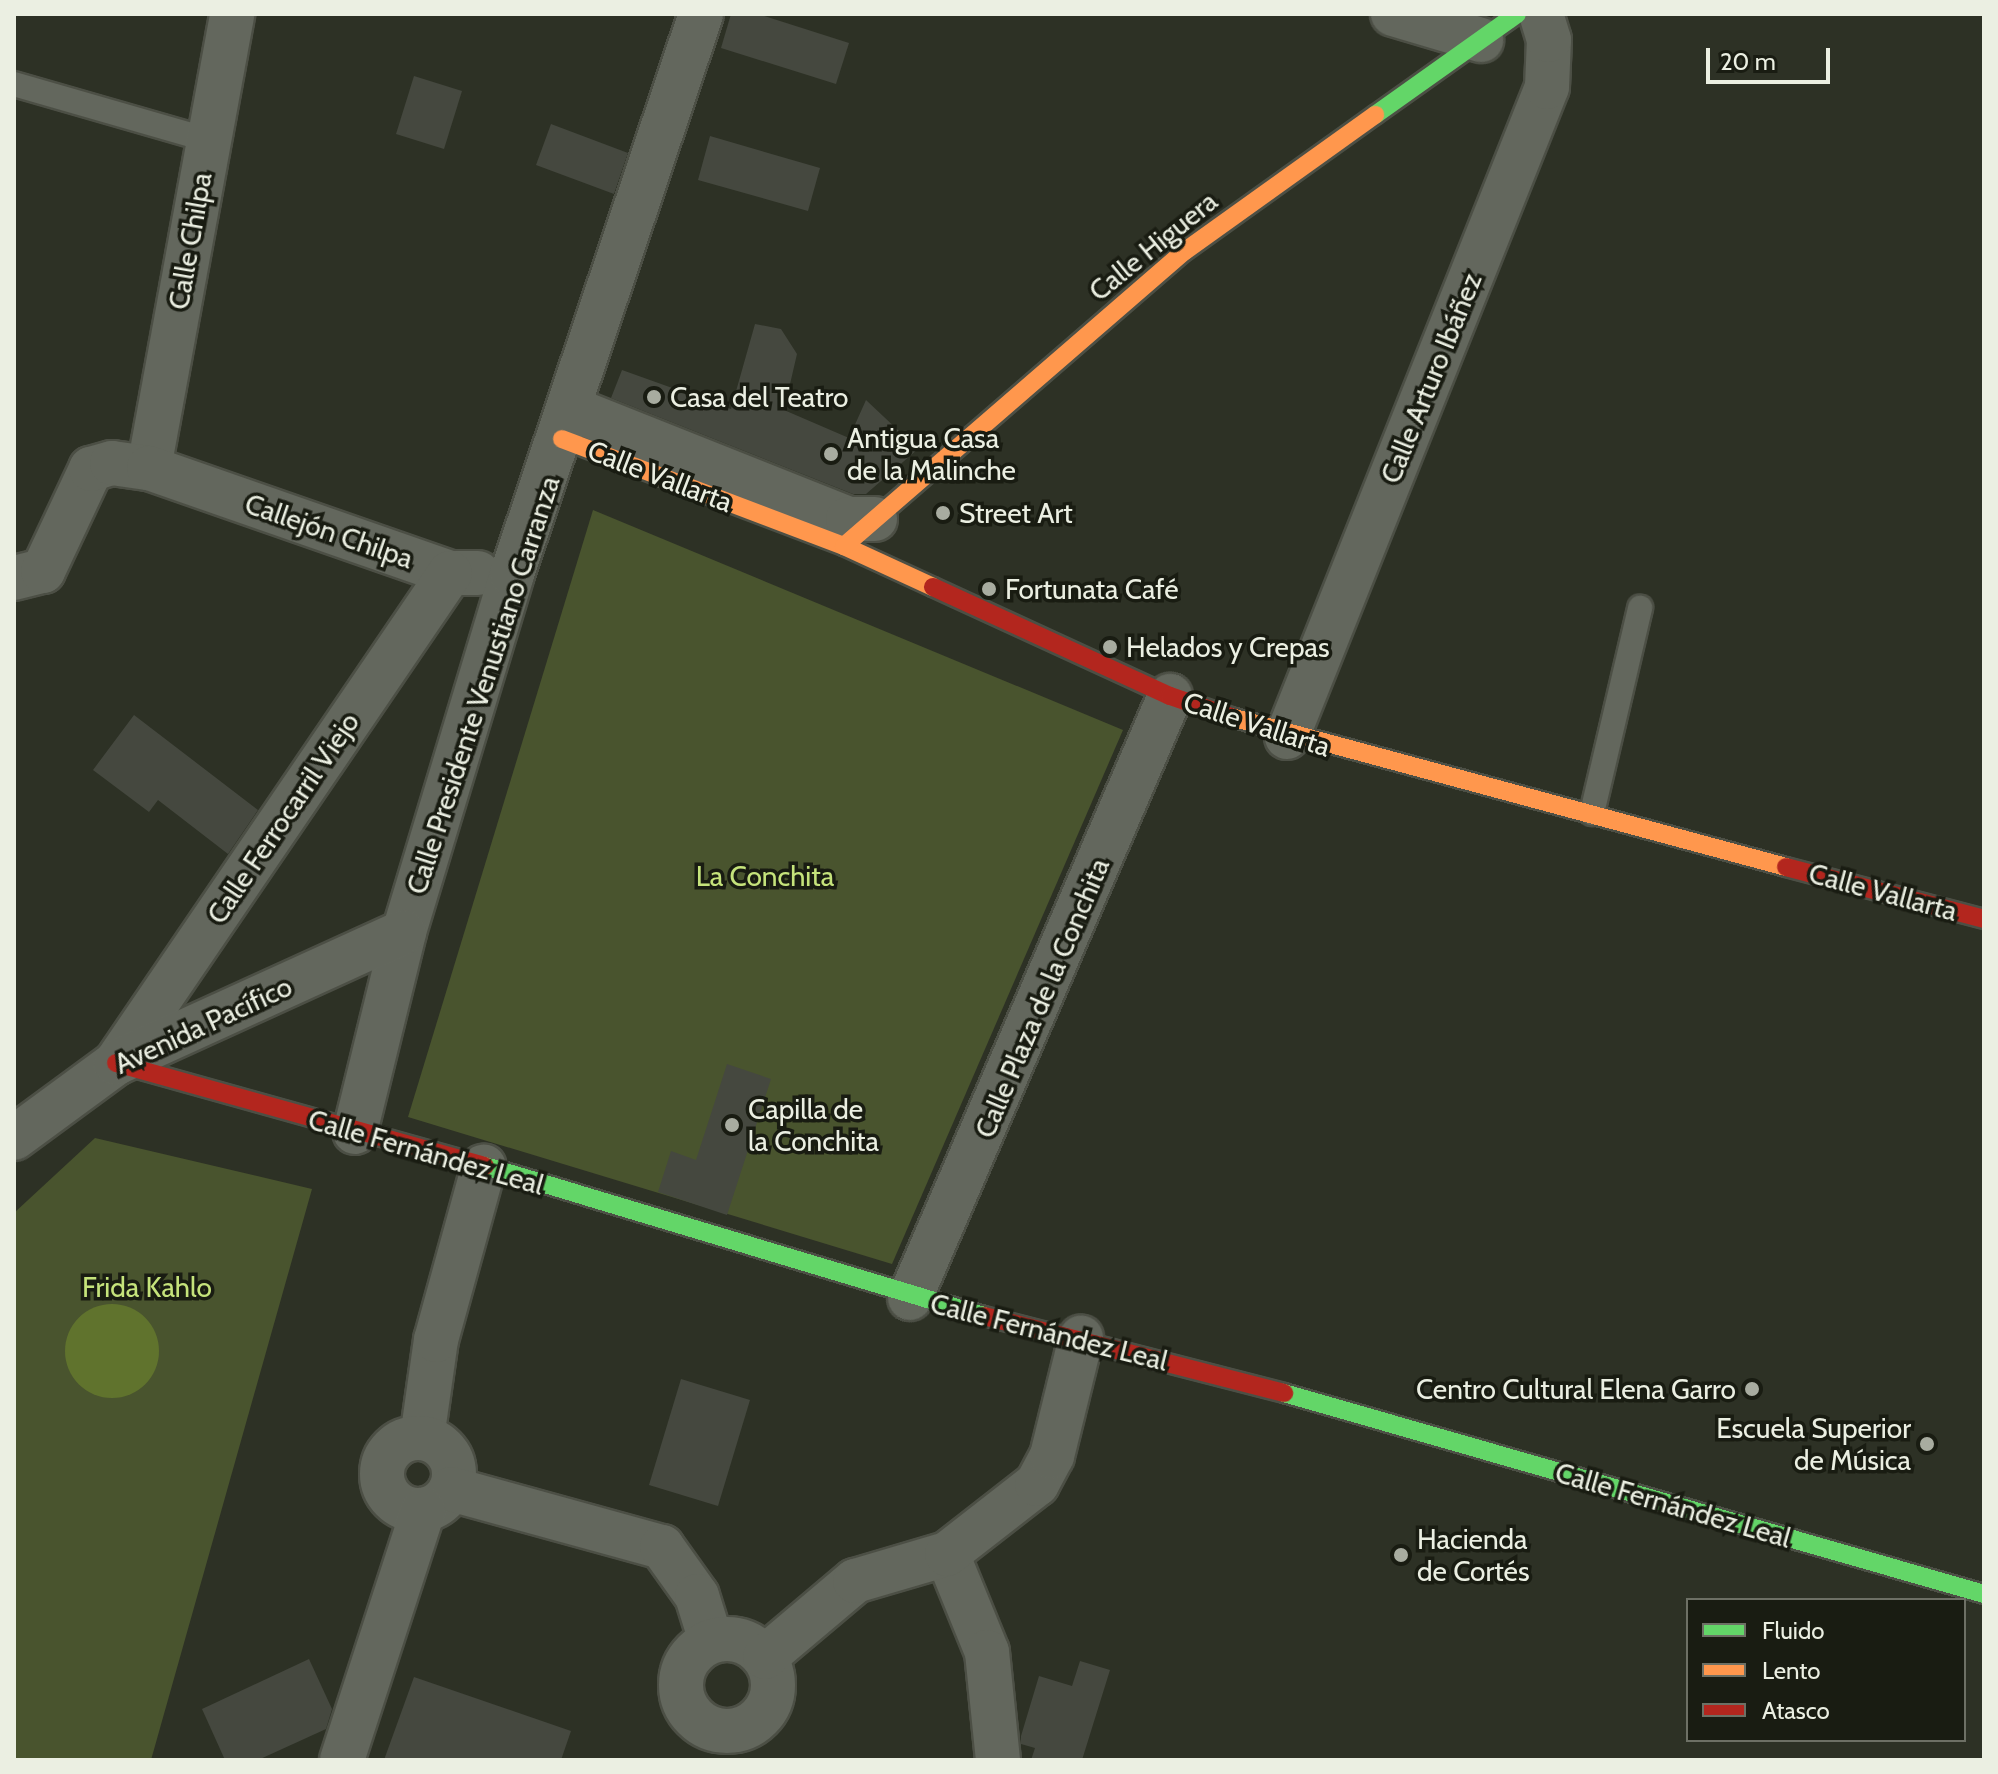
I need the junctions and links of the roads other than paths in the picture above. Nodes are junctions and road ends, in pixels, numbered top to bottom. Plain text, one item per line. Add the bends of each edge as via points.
1 (232, 14) edge
2 (701, 14) edge
3 (1393, 14) edge
4 (1517, 14) edge
5 (1541, 14) edge
6 (1481, 40) junction
7 (14, 84) edge
8 (208, 140) junction
9 (567, 424) junction
10 (149, 468) junction
11 (859, 532) junction
12 (450, 573) junction
13 (512, 574) junction
14 (14, 578) edge
15 (1640, 608) dead end
16 (1170, 696) junction
17 (1287, 737) junction
18 (1592, 813) junction
19 (1984, 919) edge
20 (404, 932) junction
21 (116, 1063) junction
22 (24, 1114) edge
23 (355, 1132) junction
24 (484, 1166) junction
25 (910, 1298) junction
26 (1081, 1338) junction
27 (422, 1438) junction
28 (437, 1500) junction
29 (947, 1554) junction
30 (1984, 1594) edge
31 (711, 1641) junction
32 (765, 1657) junction
33 (342, 1760) edge
34 (998, 1760) edge

1 - 8 street, Calle Chilpa
2 - 9 street, Calle Presidente Venustiano Carranza
3 - 6 street
4 - 6 street, Calle Higuera
5 - 17 street, Calle Arturo Ibáñez via 1549,40 1547,87
6 - 11 street, Calle Higuera via 1185,251
7 - 8 lane
8 - 10 street, Calle Chilpa
9 - 11 street, Calle Vallarta via 848,519
9 - 13 street, Calle Presidente Venustiano Carranza
10 - 12 street, Callejón Chilpa
10 - 14 street, Callejón Chilpa via 112,463 91,469 43,571
11 - 16 street, Calle Vallarta
12 - 13 street, Callejón Chilpa
12 - 21 street, Calle Ferrocarril Viejo
13 - 20 street, Calle Presidente Venustiano Carranza
15 - 18 lane
16 - 17 street, Calle Vallarta
16 - 25 street, Calle Plaza de la Conchita
17 - 18 street, Calle Vallarta
18 - 19 street, Calle Vallarta
20 - 21 street, Avenida Pacífico
20 - 23 street, Calle Presidente Venustiano Carranza
21 - 22 street, Avenida Pacífico
21 - 23 street, Calle Fernández Leal
23 - 24 street, Calle Fernández Leal
24 - 25 street, Calle Fernández Leal
24 - 27 street via 436,1340
25 - 26 street, Calle Fernández Leal
26 - 29 street via 1052,1456 1037,1484
26 - 30 street, Calle Fernández Leal
27 - 28 street via 450,1456
27 - 28 street via 391,1450 383,1473 399,1505
28 - 31 street via 662,1547 697,1596
28 - 33 street
29 - 32 street via 855,1581
29 - 34 street via 987,1652
31 - 32 street via 741,1640
31 - 32 street via 688,1661 681,1691 685,1706 707,1728 738,1731 763,1715 774,1686

